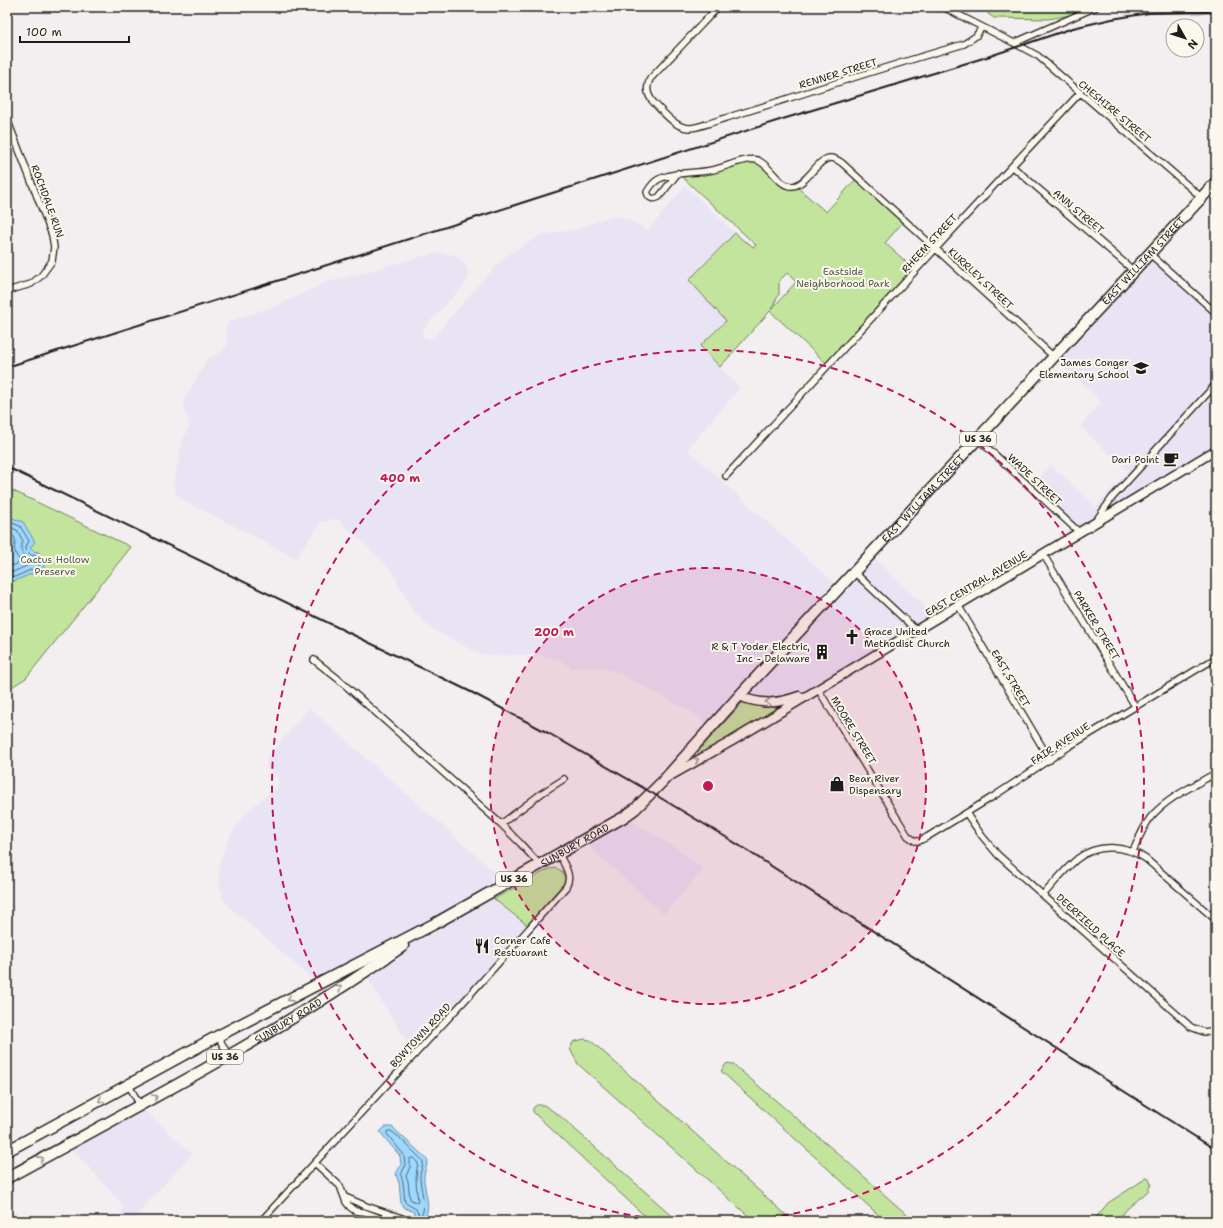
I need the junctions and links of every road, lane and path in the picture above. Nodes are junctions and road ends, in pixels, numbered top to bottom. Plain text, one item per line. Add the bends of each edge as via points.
1 (718, 7) edge
2 (943, 7) edge
3 (1096, 7) edge
4 (982, 27) junction
5 (1014, 43) junction
6 (1080, 93) junction
7 (7, 119) edge
8 (1012, 166) junction
9 (678, 173) junction
10 (1216, 182) edge
11 (1201, 198) junction
12 (936, 248) junction
13 (1150, 254) junction
14 (1134, 271) junction
15 (7, 291) edge
16 (1216, 313) edge
17 (1054, 357) junction
18 (1216, 384) edge
19 (978, 439) junction
20 (1216, 450) edge
21 (726, 476) dead end
22 (1094, 524) junction
23 (1079, 532) junction
24 (1043, 554) junction
25 (854, 572) junction
26 (958, 605) junction
27 (916, 630) junction
28 (1216, 658) edge
29 (314, 660) dead end
30 (818, 689) junction
31 (739, 696) junction
32 (1135, 706) junction
33 (1050, 760) junction
34 (1216, 773) edge
35 (564, 779) dead end
36 (663, 781) junction
37 (966, 813) junction
38 (501, 824) junction
39 (913, 840) joint
40 (1133, 851) junction
41 (559, 854) junction
42 (540, 865) junction
43 (1043, 895) junction
44 (1216, 920) edge
45 (436, 923) junction
46 (1216, 1030) edge
47 (218, 1036) junction
48 (228, 1056) junction
49 (128, 1084) junction
50 (140, 1105) junction
51 (7, 1151) edge
52 (315, 1163) junction
53 (7, 1178) edge
54 (345, 1197) junction
55 (365, 1209) junction
56 (385, 1213) junction
57 (385, 1220) edge
58 (261, 1221) edge
59 (404, 1221) edge

1 - 4 street, RENNER STREET via 648,83 648,94 651,99 674,122 684,127 691,128 964,44 976,36
2 - 4 street
3 - 5 street
4 - 5 street
5 - 6 street, CHESHIRE STREET via 1038,56
6 - 8 street, RHEEM STREET
6 - 11 street, CHESHIRE STREET
7 - 15 street, ROCHDALE RUN via 52,235 54,247 52,261 41,276 31,284
8 - 12 street, RHEEM STREET
8 - 14 street, ANN STREET
9 - 9 street via 656,180 650,186 648,196 651,199 659,197
9 - 12 street, KURRLEY STREET via 712,170 746,160 758,161 787,185 793,186 800,184 824,160 836,159
10 - 11 highway, EAST WILLIAM STREET / US 36
11 - 13 highway, EAST WILLIAM STREET / US 36
12 - 17 street, KURRLEY STREET
12 - 21 street, RHEEM STREET
13 - 14 highway, EAST WILLIAM STREET / US 36
13 - 16 street
14 - 17 highway, EAST WILLIAM STREET / US 36
17 - 19 highway, EAST WILLIAM STREET / US 36
18 - 22 street via 1112,498
19 - 23 street, WADE STREET
19 - 25 highway, EAST WILLIAM STREET / US 36
20 - 22 main road, EAST CENTRAL AVENUE
22 - 23 main road, EAST CENTRAL AVENUE
23 - 24 main road, EAST CENTRAL AVENUE
24 - 26 main road, EAST CENTRAL AVENUE
24 - 32 street, PARKER STREET
25 - 27 street
25 - 31 highway, EAST WILLIAM STREET / US 36
26 - 27 main road, EAST CENTRAL AVENUE
26 - 33 street, EAST STREET
27 - 30 main road, EAST CENTRAL AVENUE
28 - 32 street, FAIR AVENUE
29 - 38 street
30 -> 31 main road via 787,701 763,703
36 -> 30 main road, EAST CENTRAL AVENUE
30 - 39 street, MOORE STREET via 908,836
31 - 36 highway, EAST WILLIAM STREET / US 36
32 - 33 street, FAIR AVENUE
33 - 37 street, FAIR AVENUE
34 - 40 street via 1158,810 1145,827
35 - 38 street
36 - 41 highway, SUNBURY ROAD / US 36 via 624,817
37 - 39 street, FAIR AVENUE via 919,841
37 - 43 street, DEERFIELD PLACE via 991,847
38 - 42 street
40 - 43 street via 1106,848 1085,854 1078,858
40 - 44 street via 1153,864
41 - 42 highway, SUNBURY ROAD / US 36
41 - 52 street, BOWTOWN ROAD via 569,876 566,887
42 - 45 highway, SUNBURY ROAD / US 36
43 - 46 street, DEERFIELD PLACE via 1191,1027 1204,1032
45 -> 47 highway, SUNBURY ROAD / US 36
48 -> 45 highway, SUNBURY ROAD / US 36 via 373,967
47 - 48 street
47 - 49 highway, SUNBURY ROAD / US 36
50 -> 48 highway, SUNBURY ROAD / US 36
49 - 50 street
49 -> 51 highway, SUNBURY ROAD / US 36
53 -> 50 highway, SUNBURY ROAD / US 36
52 - 54 street via 340,1186
52 - 58 street, BOWTOWN ROAD
54 - 55 street
54 - 55 street via 355,1211
55 - 56 street
55 - 57 street
56 - 57 street
56 - 59 street

